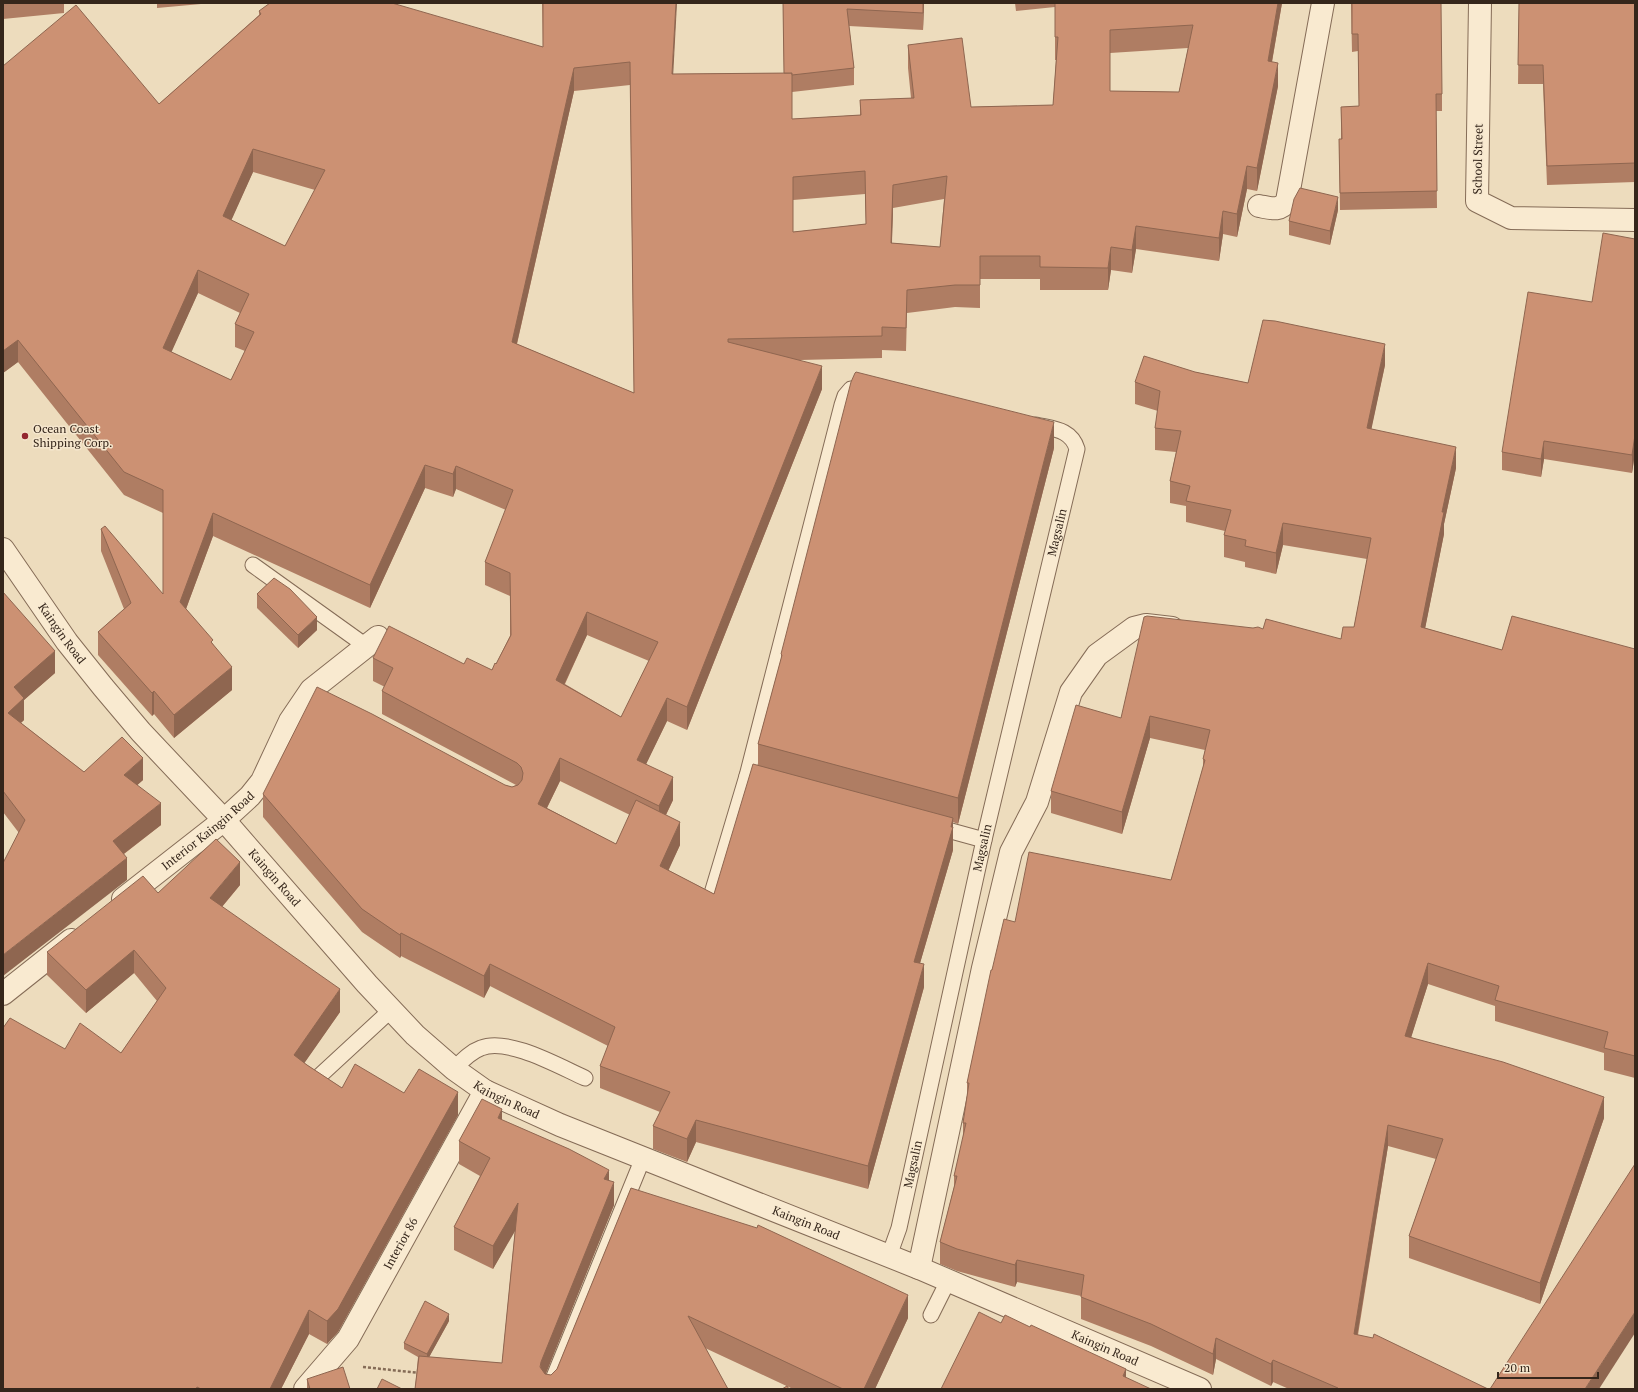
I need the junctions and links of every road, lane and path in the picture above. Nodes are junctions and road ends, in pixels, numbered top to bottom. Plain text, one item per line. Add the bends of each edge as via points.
1 (1323, 3) edge
2 (1480, 3) edge
3 (1259, 206) dead end
4 (1635, 220) edge
5 (876, 390) edge
6 (1023, 423) edge
7 (3, 549) edge
8 (253, 565) dead end
9 (1192, 630) edge
10 (372, 642) joint
11 (747, 776) junction
12 (785, 786) edge
13 (224, 820) junction
14 (923, 824) edge
15 (984, 840) junction
16 (710, 900) edge
17 (108, 912) edge
18 (89, 926) edge
19 (3, 994) edge
20 (392, 1010) junction
21 (454, 1069) junction
22 (585, 1078) dead end
23 (313, 1082) edge
24 (485, 1091) junction
25 (643, 1158) junction
26 (889, 1256) junction
27 (919, 1268) junction
28 (948, 1282) junction
29 (931, 1314) dead end
30 (305, 1389) edge
31 (549, 1389) edge
32 (1200, 1389) edge

1 - 3 street via 1287,201 1277,209
2 - 4 street, School Street via 1477,201 1511,218
5 - 11 lane via 860,387 851,389 845,396
6 - 15 lane, Magsalin via 1070,435 1075,440 1077,449
7 - 13 street, Kaingin Road via 67,642 103,688
8 - 10 lane
9 - 27 street via 1146,625 1134,628 1097,655 1071,692 1038,802 1011,852 983,968
10 - 13 street, Interior Kaingin Road via 311,690 290,721 262,781
11 - 12 lane
11 - 16 lane
13 - 17 street, Interior Kaingin Road
13 - 20 street, Kaingin Road
14 - 15 lane
15 - 26 lane, Magsalin via 898,1228
18 - 19 street
20 - 21 street, Kaingin Road via 415,1035
20 - 23 lane
21 - 22 lane via 471,1053 494,1046 522,1050
21 - 24 street, Kaingin Road
24 - 25 street, Kaingin Road via 560,1125
24 - 30 street, Interior 86 via 348,1339
25 - 26 street, Kaingin Road
25 - 31 lane
26 - 27 street, Kaingin Road
27 - 28 street, Kaingin Road
28 - 29 lane
28 - 32 street, Kaingin Road

